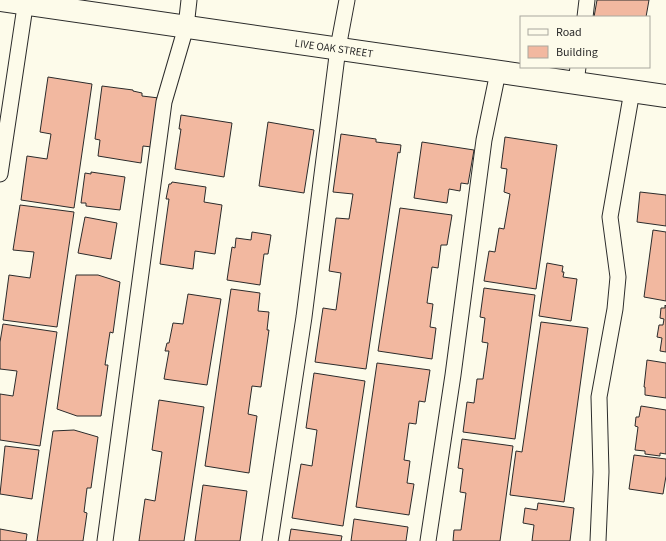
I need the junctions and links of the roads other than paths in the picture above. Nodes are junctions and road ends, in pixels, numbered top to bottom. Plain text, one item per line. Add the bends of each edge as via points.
1 (1, 0) edge
2 (189, 0) edge
3 (347, 0) edge
4 (587, 0) edge
5 (26, 2) edge
6 (585, 16) edge
7 (186, 27) junction
8 (338, 48) junction
9 (498, 72) junction
10 (577, 75) edge
11 (632, 91) junction
12 (666, 96) edge
13 (0, 174) edge
14 (105, 541) edge
15 (270, 541) edge
16 (428, 541) edge
17 (598, 541) edge

1 - 5 street, LIVE OAK STREET
2 - 7 lane
3 - 8 lane
4 - 6 lane
5 - 7 street, LIVE OAK STREET
5 - 13 lane
7 - 8 street, LIVE OAK STREET
7 - 14 lane via 164,102
8 - 9 street, LIVE OAK STREET
8 - 15 lane via 304,318
9 - 10 street, LIVE OAK STREET
9 - 16 lane via 484,140
10 - 11 street, LIVE OAK STREET
11 - 12 street, LIVE OAK STREET
11 - 17 lane via 610,217 618,277 615,309 599,397 601,472

